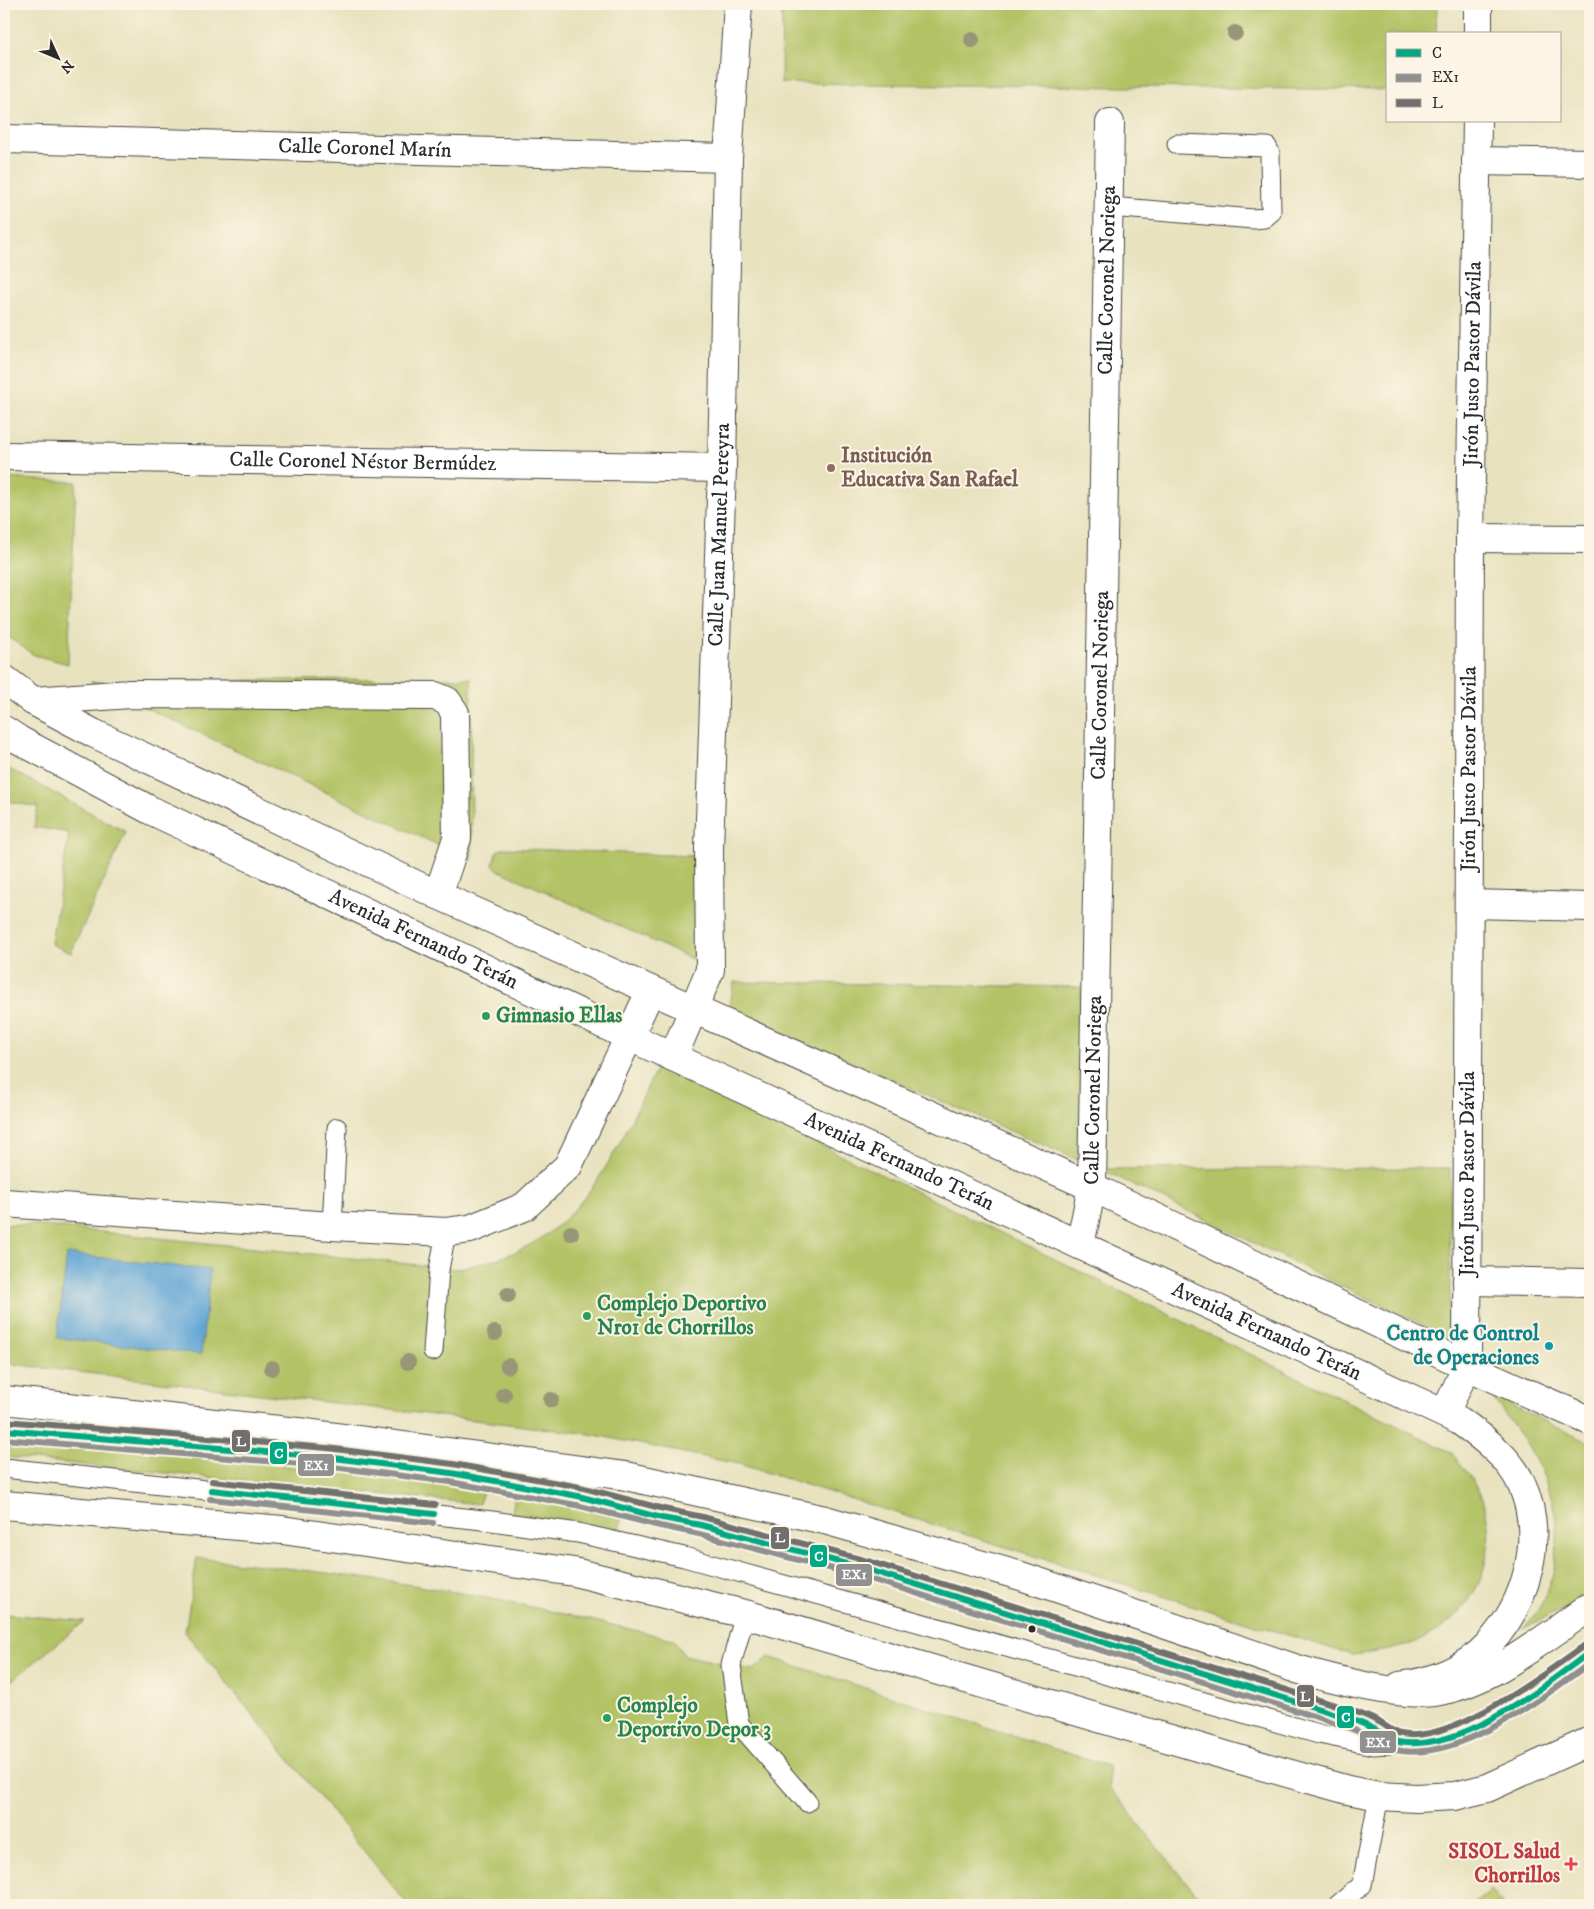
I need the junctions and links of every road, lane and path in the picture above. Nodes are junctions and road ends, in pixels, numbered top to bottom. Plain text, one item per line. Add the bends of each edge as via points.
1 (738, 4) edge
2 (1478, 4) edge
3 (1478, 32) edge
4 (1477, 122) edge
5 (1110, 124) dead end
6 (4, 139) edge
7 (1177, 144) dead end
8 (728, 158) junction
9 (1476, 161) junction
10 (1590, 163) edge
11 (1110, 207) junction
12 (4, 456) edge
13 (722, 468) junction
14 (1470, 538) junction
15 (1590, 539) edge
16 (4, 679) edge
17 (33, 701) junction
18 (4, 730) edge
19 (438, 895) junction
20 (1470, 904) junction
21 (1590, 907) edge
22 (650, 992) junction
23 (695, 1011) junction
24 (630, 1037) junction
25 (673, 1057) junction
26 (338, 1128) dead end
27 (1092, 1187) junction
28 (4, 1203) edge
29 (332, 1226) junction
30 (446, 1232) junction
31 (1080, 1245) junction
32 (1467, 1281) junction
33 (1590, 1283) edge
34 (433, 1351) dead end
35 (1467, 1366) junction
36 (4, 1400) edge
37 (1445, 1413) junction
38 (1590, 1421) edge
39 (4, 1430) edge
40 (4, 1468) edge
41 (4, 1505) edge
42 (1590, 1607) edge
43 (745, 1614) junction
44 (1590, 1652) edge
45 (1387, 1688) junction
46 (1396, 1742) junction
47 (1585, 1742) edge
48 (1380, 1796) junction
49 (807, 1802) dead end
50 (1338, 1905) edge

1 - 8 main road, Calle Juan Manuel Pereyra
2 - 3 main road
4 - 9 main road, Jirón Justo Pastor Dávila
5 - 11 main road, Calle Coronel Noriega
6 - 8 main road, Calle Coronel Marín
7 - 11 lane via 1267,147 1270,153 1271,212 1264,218 1253,219
8 - 13 main road, Calle Juan Manuel Pereyra
9 - 10 main road
9 - 14 main road, Jirón Justo Pastor Dávila
11 - 27 main road, Calle Coronel Noriega
12 - 13 main road, Calle Coronel Néstor Bermúdez
13 - 23 main road, Calle Juan Manuel Pereyra via 710,849 710,970
14 - 15 main road
14 - 20 main road, Jirón Justo Pastor Dávila
16 - 17 main road
17 - 19 main road via 93,733
17 - 19 main road via 130,694 435,696 446,701 455,713 457,838
18 - 24 main road, Avenida Fernando Terán via 150,810
19 - 22 main road
20 - 21 main road
20 - 32 main road, Jirón Justo Pastor Dávila
22 - 23 main road
22 - 24 main road
23 - 25 main road, Calle Juan Manuel Pereyra
23 - 27 main road
24 - 25 main road, Avenida Fernando Terán
24 - 30 main road via 568,1166 524,1207 470,1229
25 - 31 main road, Avenida Fernando Terán
26 - 29 lane
27 - 31 main road, Calle Coronel Noriega
27 - 35 main road
28 - 29 main road
29 - 30 main road
30 - 34 lane via 439,1270
31 - 37 main road, Avenida Fernando Terán
32 - 33 main road
32 - 35 main road, Jirón Justo Pastor Dávila
35 - 37 main road, Jirón Justo Pastor Dávila
35 - 38 main road
36 - 45 main road via 307,1433 626,1476 825,1520 1021,1576 1297,1669 1332,1679
37 - 45 main road, Avenida Fernando Terán via 1494,1449 1521,1482 1531,1523 1530,1568 1513,1611 1488,1646 1447,1673 1425,1682
39 - 46 lane via 326,1457 451,1473 578,1496 869,1570 1339,1715
40 - 46 lane via 578,1533 684,1557 1319,1734 1373,1745
41 - 43 main road via 282,1530 574,1572
42 - 45 main road via 1503,1665 1468,1683 1421,1693
43 - 48 main road via 1255,1764
43 - 49 lane via 731,1665 739,1724
44 - 46 lane via 1486,1721 1455,1735
47 - 48 main road via 1487,1788 1454,1796
48 - 50 lane via 1362,1885

